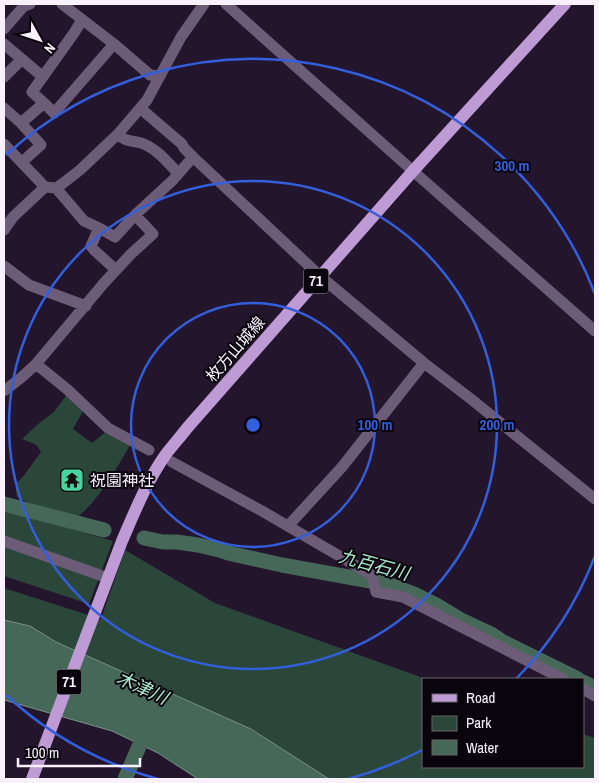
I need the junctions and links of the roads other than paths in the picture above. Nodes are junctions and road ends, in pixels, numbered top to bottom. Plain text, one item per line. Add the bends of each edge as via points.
1 (30, 4) edge
2 (62, 4) edge
3 (204, 4) edge
4 (226, 4) edge
5 (565, 4) edge
6 (82, 20) junction
7 (4, 29) edge
8 (4, 44) edge
9 (114, 44) junction
10 (22, 59) junction
11 (4, 76) edge
12 (160, 76) junction
13 (43, 77) junction
14 (44, 103) junction
15 (4, 108) edge
16 (140, 108) junction
17 (21, 123) junction
18 (118, 134) junction
19 (4, 144) edge
20 (193, 157) junction
21 (22, 162) junction
22 (413, 171) junction
23 (178, 173) junction
24 (50, 188) junction
25 (135, 215) junction
26 (99, 228) junction
27 (4, 230) edge
28 (4, 266) edge
29 (116, 270) junction
30 (320, 276) junction
31 (86, 306) junction
32 (595, 331) edge
33 (424, 362) junction
34 (36, 364) junction
35 (4, 391) edge
36 (149, 450) dead end
37 (172, 462) dead end
38 (595, 499) edge
39 (288, 526) junction
40 (4, 542) edge
41 (107, 581) junction
42 (561, 678) edge
43 (32, 779) edge

1 - 7 street via 24,6
2 - 6 street
3 - 12 street
4 - 22 street
5 - 22 main road, 枚方山城線 / 71
6 - 9 street
6 - 13 street
8 - 10 street
9 - 12 street via 150,75
9 - 14 street via 54,113
10 - 11 street
10 - 13 street
12 - 16 street
13 - 14 street via 32,92
14 - 17 street
15 - 17 street
16 - 18 street
16 - 20 street
17 - 21 street via 41,145
18 - 23 street via 123,139 154,150
18 - 24 street via 80,170
19 - 21 street
20 - 23 street
20 - 30 street
21 - 24 street
22 - 30 main road, 枚方山城線 / 71
22 - 32 street
23 - 25 street
24 - 26 street via 84,221
24 - 27 street via 13,217
25 - 26 street via 115,237
25 - 29 street via 153,234
26 - 29 street via 91,246
28 - 31 street via 30,285
29 - 31 street
30 - 33 street
30 - 41 main road, 枚方山城線 / 71 via 166,454 136,507
31 - 34 street
33 - 38 street
33 - 39 street via 342,467
34 - 35 street
34 - 36 street via 108,428
37 - 39 street
39 - 42 street via 372,576 376,592 403,597
40 - 41 street
41 - 43 main road, 枚方山城線 / 71

